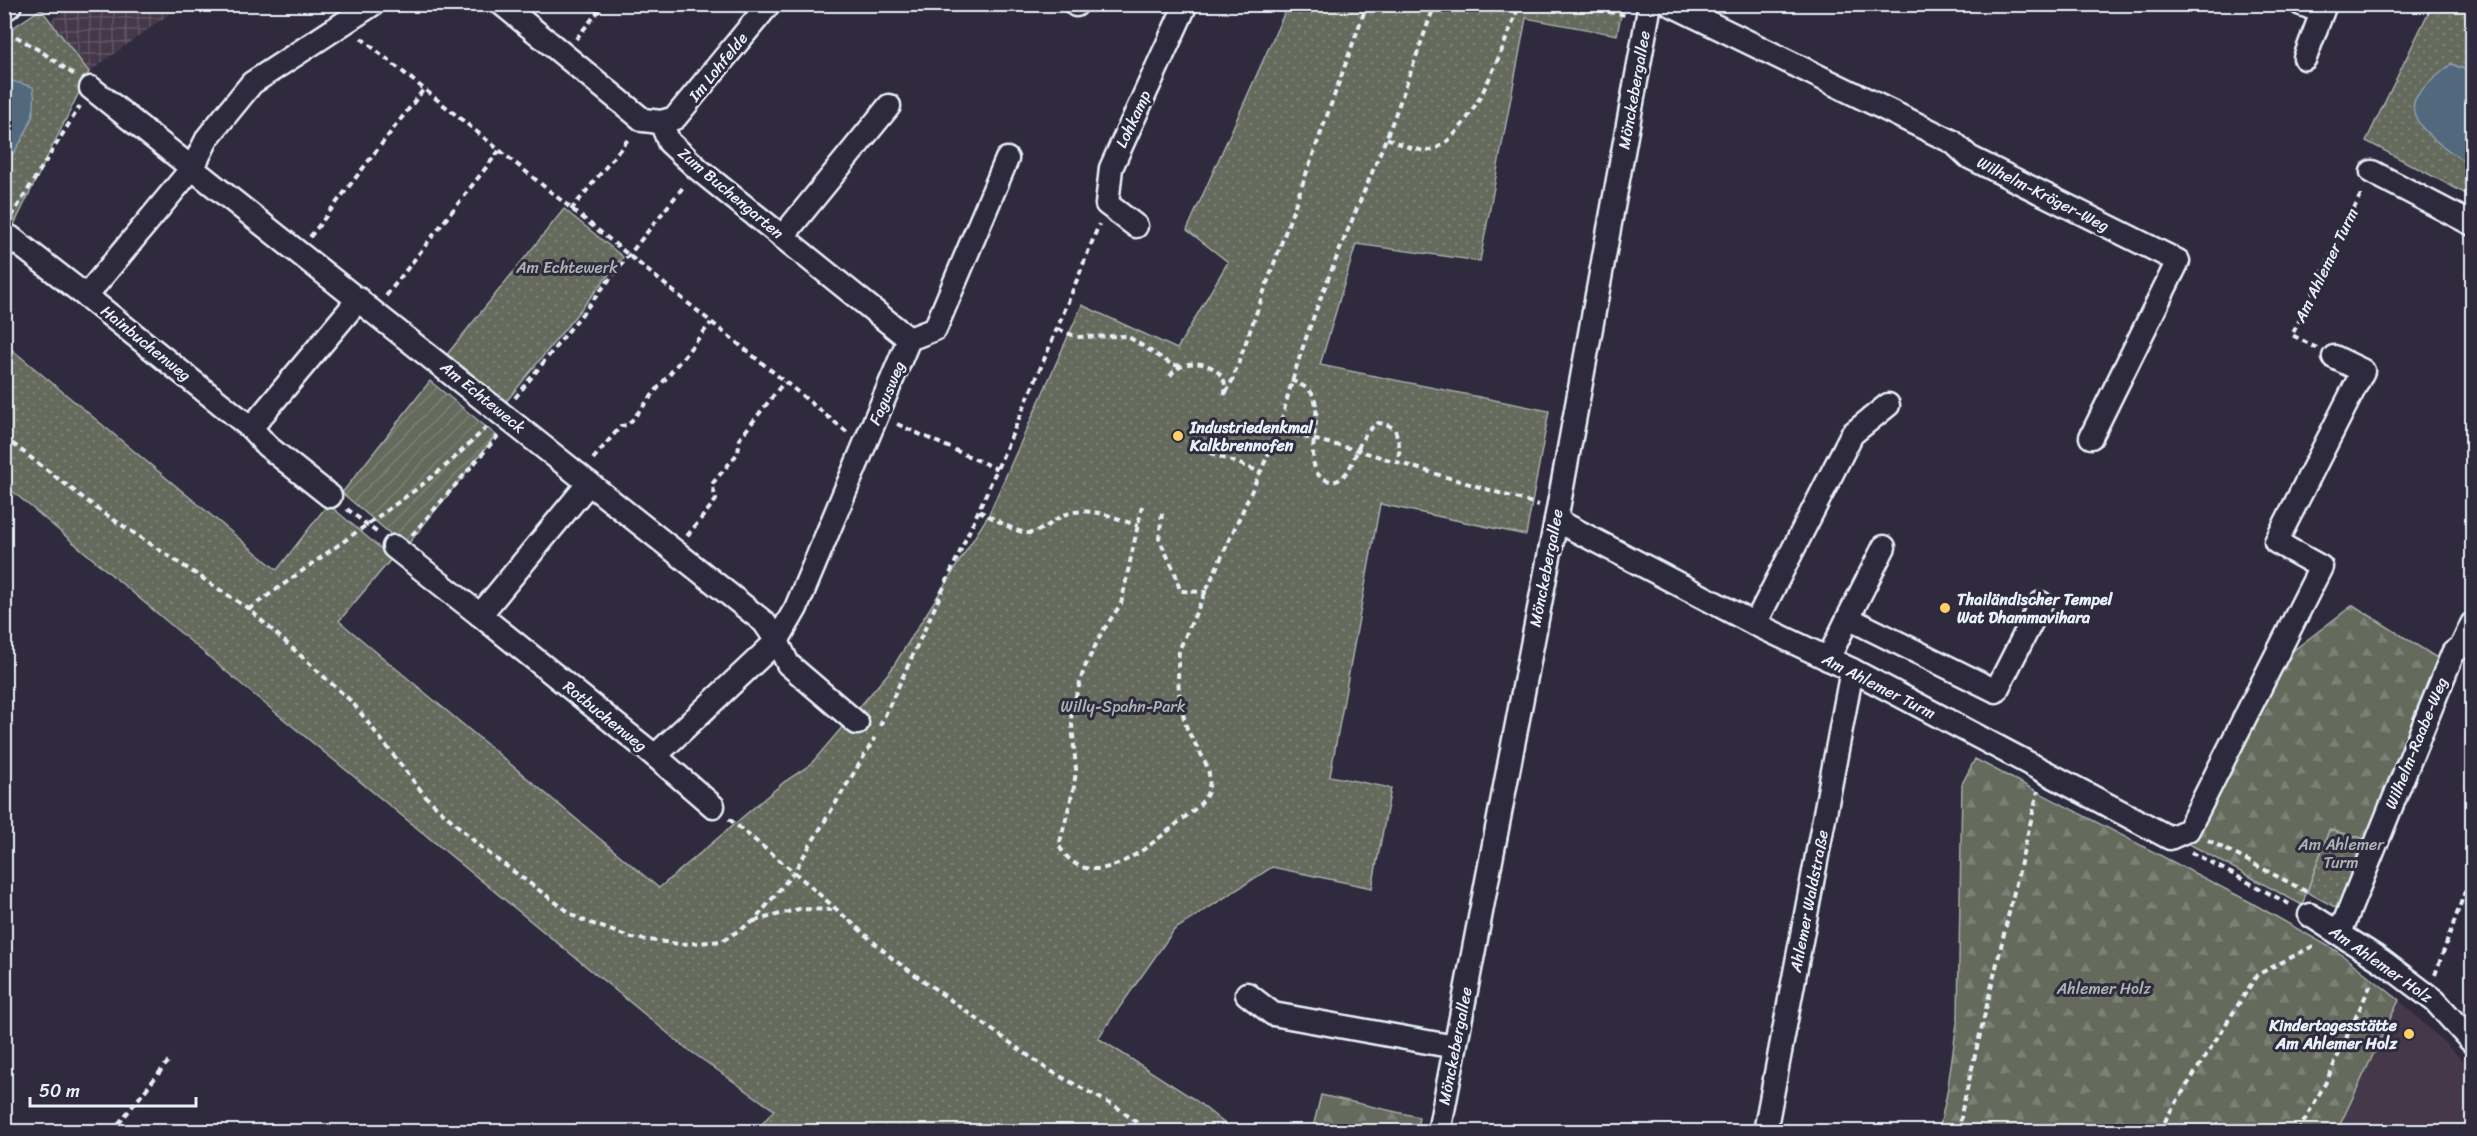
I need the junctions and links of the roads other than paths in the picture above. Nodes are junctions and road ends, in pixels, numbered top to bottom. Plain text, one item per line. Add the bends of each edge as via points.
1 (373, 4) edge
2 (502, 4) edge
3 (769, 4) edge
4 (1186, 4) edge
5 (1670, 4) edge
6 (2316, 7) edge
7 (1648, 12) edge
8 (2305, 58) dead end
9 (91, 88) road end
10 (889, 106) dead end
11 (652, 121) junction
12 (1007, 159) dead end
13 (193, 167) junction
14 (2372, 172) road end
15 (2472, 224) edge
16 (1137, 226) dead end
17 (10, 227) road end
18 (783, 236) junction
19 (86, 296) junction
20 (367, 305) junction
21 (909, 339) junction
22 (2334, 357) road end
23 (1888, 405) dead end
24 (251, 428) junction
25 (2091, 437) dead end
26 (584, 479) junction
27 (330, 496) road end
28 (1556, 515) junction
29 (1884, 548) dead end
30 (396, 549) road end
31 (2041, 603) dead end
32 (480, 615) junction
33 (1848, 618) junction
34 (1755, 624) junction
35 (2472, 624) edge
36 (777, 641) junction
37 (2467, 649) edge
38 (1828, 659) junction
39 (1852, 670) junction
40 (857, 723) dead end
41 (655, 756) junction
42 (713, 806) road end
43 (2310, 915) road end
44 (2344, 923) junction
45 (1247, 994) dead end
46 (2472, 1042) edge
47 (1455, 1047) junction
48 (1443, 1131) edge
49 (1765, 1131) edge

1 - 13 street, Hainbuchenweg via 252,83 208,137
2 - 11 street, Zum Buchengarten
3 - 11 street, Im Lohfelde via 675,118
4 - 16 street, Lohkamp via 1111,168 1107,204
5 - 25 street, Wilhelm-Kröger-Weg via 1953,142 1969,157 2178,261
6 - 8 street
7 - 28 street, Mönckebergallee
9 - 13 street, Am Echteweck
10 - 18 street
11 - 18 street, Zum Buchengarten via 698,169
12 - 21 street, Fagusweg via 935,329
13 - 19 street, Hainbuchenweg
13 - 20 street, Am Echteweck
14 - 15 street
17 - 19 street
18 - 21 street, Zum Buchengarten
19 - 24 street, Hainbuchenweg
20 - 24 street
20 - 26 street, Am Echteweck
21 - 36 street, Fagusweg via 796,608
22 - 39 street, Am Ahlemer Turm via 2363,371 2276,542 2321,567 2179,834 2043,772
23 - 34 street via 1852,434
24 - 27 street, Hainbuchenweg via 267,446
26 - 32 street
26 - 36 street, Am Echteweck via 764,622
28 - 34 street, Am Ahlemer Turm
28 - 47 street, Mönckebergallee
29 - 33 street
30 - 32 street, Rotbuchenweg
31 - 33 street via 1996,691
32 - 41 street, Rotbuchenweg
33 - 38 street
34 - 38 street, Am Ahlemer Turm
35 - 37 street, Wilhelm-Raabe-Weg
36 - 40 street, Am Echteweck via 789,664
36 - 41 street, Rotbuchenweg
37 - 44 street, Wilhelm-Raabe-Weg via 2453,653
38 - 39 street, Am Ahlemer Turm
39 - 49 street, Ahlemer Waldstraße
41 - 42 street
43 - 44 street, Am Ahlemer Holz
44 - 46 street, Am Ahlemer Holz via 2382,961 2427,995
45 - 47 street via 1273,1014
47 - 48 street, Mönckebergallee

